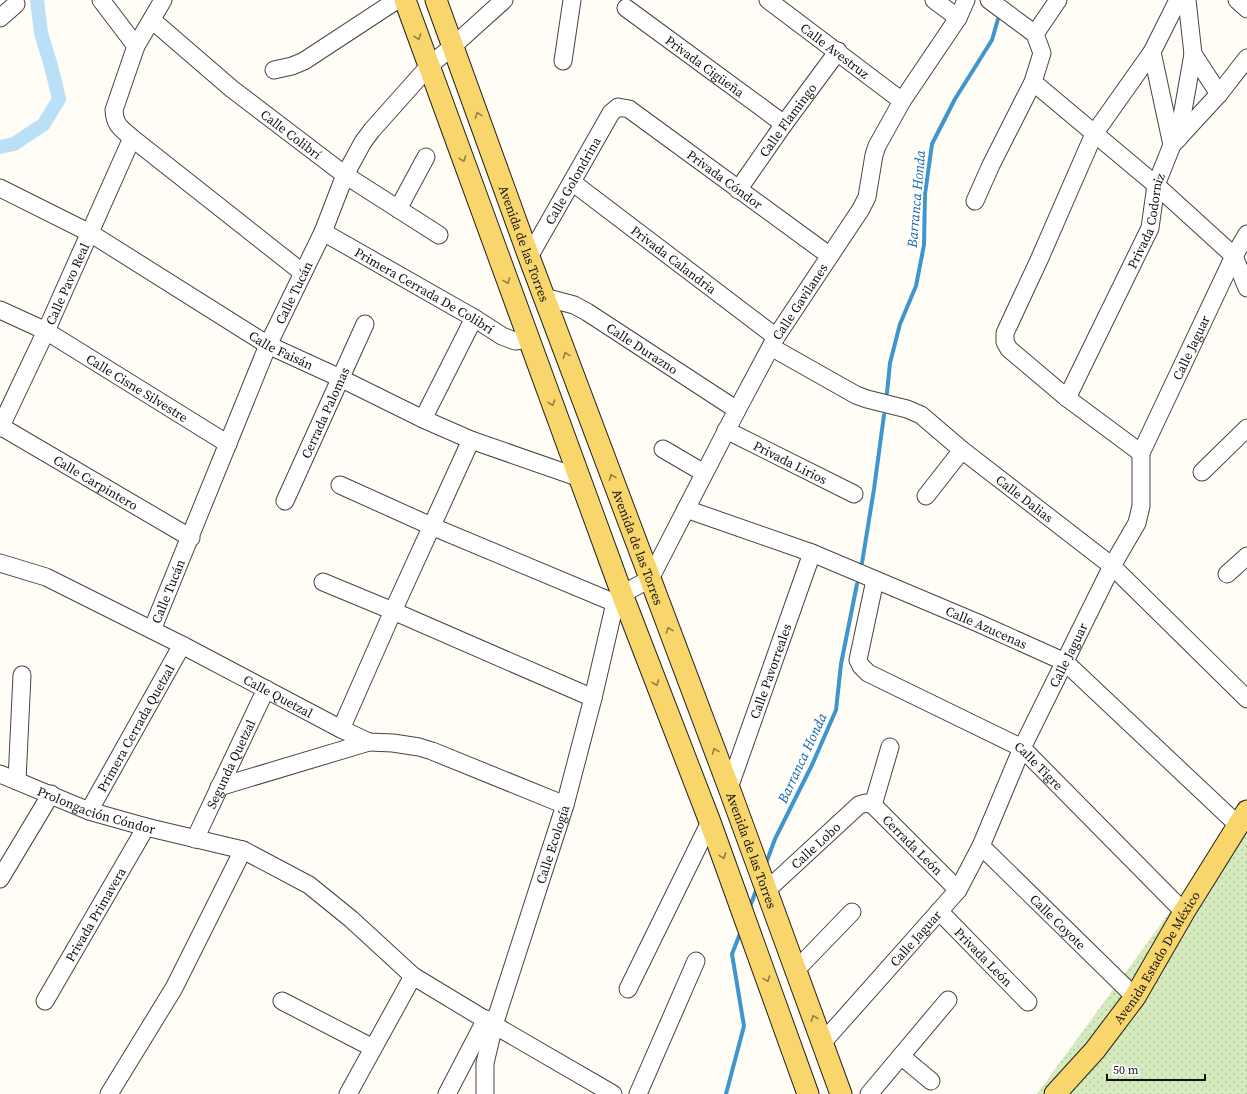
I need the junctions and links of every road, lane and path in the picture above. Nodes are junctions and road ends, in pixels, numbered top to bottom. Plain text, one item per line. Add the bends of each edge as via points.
1 (101, 0) edge
2 (163, 0) edge
3 (397, 0) edge
4 (405, 0) edge
5 (436, 0) edge
6 (504, 0) edge
7 (572, 0) edge
8 (768, 0) edge
9 (934, 0) edge
10 (966, 0) edge
11 (990, 0) edge
12 (1058, 0) edge
13 (1178, 0) edge
14 (1187, 0) edge
15 (1237, 0) edge
16 (16, 4) dead end
17 (626, 8) dead end
18 (1247, 9) edge
19 (0, 18) edge
20 (958, 18) junction
21 (152, 20) junction
22 (1035, 34) junction
23 (136, 46) junction
24 (453, 46) junction
25 (838, 51) junction
26 (1152, 52) junction
27 (1193, 54) junction
28 (1247, 58) edge
29 (563, 61) dead end
30 (429, 66) junction
31 (274, 70) dead end
32 (1033, 82) junction
33 (1219, 94) junction
34 (902, 101) junction
35 (618, 107) joint
36 (784, 124) junction
37 (1094, 134) junction
38 (132, 138) junction
39 (1175, 142) junction
40 (426, 157) dead end
41 (345, 176) junction
42 (572, 182) junction
43 (1156, 185) junction
44 (0, 188) edge
45 (738, 190) junction
46 (974, 201) dead end
47 (398, 209) junction
48 (323, 232) junction
49 (90, 233) junction
50 (1247, 234) edge
51 (439, 235) dead end
52 (830, 256) junction
53 (1234, 256) junction
54 (529, 257) junction
55 (303, 273) junction
56 (1247, 288) edge
57 (544, 297) junction
58 (0, 310) edge
59 (474, 318) junction
60 (365, 324) dead end
61 (46, 331) junction
62 (529, 339) junction
63 (774, 342) junction
64 (268, 345) junction
65 (340, 378) junction
66 (1067, 398) junction
67 (736, 410) junction
68 (423, 419) junction
69 (0, 427) edge
70 (1247, 428) edge
71 (726, 430) junction
72 (471, 440) junction
73 (228, 444) junction
74 (663, 449) dead end
75 (962, 450) junction
76 (1141, 453) junction
77 (1202, 472) dead end
78 (704, 473) junction
79 (580, 478) junction
80 (340, 485) dead end
81 (854, 494) dead end
82 (926, 496) dead end
83 (285, 501) dead end
84 (686, 509) junction
85 (431, 526) junction
86 (191, 538) junction
87 (812, 553) junction
88 (1247, 556) edge
89 (0, 564) edge
90 (1112, 566) junction
91 (1227, 574) dead end
92 (650, 579) junction
93 (875, 580) junction
94 (323, 582) dead end
95 (618, 598) junction
96 (393, 611) junction
97 (152, 630) junction
98 (182, 645) junction
99 (1065, 662) junction
100 (22, 675) dead end
101 (266, 689) junction
102 (593, 698) junction
103 (1247, 699) edge
104 (341, 729) junction
105 (369, 742) junction
106 (890, 747) dead end
107 (1022, 748) junction
108 (0, 774) edge
109 (17, 781) junction
110 (219, 787) junction
111 (729, 788) junction
112 (51, 794) junction
113 (870, 804) junction
114 (565, 805) junction
115 (90, 811) junction
116 (1242, 818) edge
117 (710, 822) junction
118 (146, 827) junction
119 (195, 839) junction
120 (981, 846) junction
121 (243, 850) junction
122 (0, 879) edge
123 (767, 890) junction
124 (958, 890) junction
125 (938, 911) junction
126 (852, 912) dead end
127 (1184, 912) junction
128 (696, 961) dead end
129 (796, 970) junction
130 (413, 976) junction
131 (628, 989) dead end
132 (1135, 997) junction
133 (948, 1000) dead end
134 (45, 1001) dead end
135 (282, 1001) dead end
136 (1028, 1002) dead end
137 (490, 1022) junction
138 (822, 1042) junction
139 (373, 1048) junction
140 (901, 1056) junction
141 (931, 1081) dead end
142 (110, 1094) edge
143 (348, 1094) edge
144 (447, 1094) edge
145 (485, 1094) edge
146 (613, 1094) edge
147 (638, 1094) edge
148 (808, 1094) edge
149 (841, 1094) edge
150 (869, 1094) edge
151 (1055, 1094) edge

1 - 23 street
2 - 21 street
3 - 31 street via 304,61
4 -> 30 main road
5 - 24 main road, Avenida de las Torres
6 - 24 street, Calle Tucán
7 - 29 street
8 - 25 street, Calle Avestruz
9 - 20 street
10 - 20 street, Calle Gavilanes
11 - 22 street
12 - 22 street
13 - 26 street
14 - 27 street
15 - 18 street
16 - 19 street
17 - 36 street, Privada Cigüeña
20 - 34 street, Calle Gavilanes
21 - 23 street
21 - 41 street, Calle Colibrí via 232,89
22 - 32 street via 1042,53
23 - 38 street via 114,110 115,120 120,128
24 - 30 street, Calle Tucán
54 -> 24 main road, Avenida de las Torres
25 - 34 street, Calle Avestruz
25 - 36 street, Calle Flamingo
26 - 37 street
26 - 39 street
27 - 33 street
27 - 39 street
28 - 33 street, Privada Codorniz
30 - 41 street, Calle Tucán via 372,130
30 -> 62 main road
32 - 37 street
32 - 46 street
33 - 39 street, Privada Codorniz
34 - 52 street, Calle Gavilanes via 874,155 864,203
35 - 42 street, Calle Golondrina via 611,113
35 - 45 street, Privada Cóndor via 629,109
36 - 45 street, Calle Flamingo
37 - 43 street
37 - 66 street via 1005,333 1009,349
38 - 49 street, Calle Pavo Real
38 - 55 street
39 - 43 street, Privada Codorniz
40 - 47 street
41 - 47 street, Calle Colibrí
41 - 48 street, Calle Tucán
42 - 54 street, Calle Golondrina
42 - 63 street, Privada Calandria
43 - 53 street
43 - 66 street, Privada Codorniz via 1150,228
44 - 49 street, Calle Faisán
45 - 52 street, Privada Cóndor
47 - 51 street, Calle Colibrí
48 - 55 street, Calle Tucán
48 - 59 street, Primera Cerrada De Colibrí
49 - 61 street, Calle Pavo Real
49 - 64 street, Calle Faisán
50 - 53 street, Calle Jaguar
52 - 63 street, Calle Gavilanes
53 - 56 street
53 - 76 street, Calle Jaguar
54 - 57 main road, Avenida de las Torres
55 - 64 street, Calle Tucán
57 - 67 street, Calle Durazno via 574,305 587,312
92 -> 57 main road, Avenida de las Torres
58 - 61 street, Calle Cisne Silvestre
59 - 62 street, Primera Cerrada De Colibrí via 502,336 515,340
59 - 68 street
60 - 65 street, Cerrada Palomas
61 - 69 street, Calle Pavo Real
61 - 73 street, Calle Cisne Silvestre
62 -> 79 main road
63 - 67 street, Calle Gavilanes
63 - 75 street, Calle Dalias via 856,395 907,409 921,416
64 - 65 street, Calle Faisán
64 - 73 street, Calle Tucán
65 - 68 street, Calle Faisán
65 - 83 street, Cerrada Palomas
66 - 76 street
67 - 71 street, Calle Gavilanes
68 - 72 street, Calle Faisán
69 - 86 street, Calle Carpintero
70 - 77 street
71 - 78 street, Calle Gavilanes
71 - 81 street, Privada Lirios
72 - 79 street, Calle Faisán
72 - 85 street
73 - 86 street, Calle Tucán
74 - 78 street
75 - 82 street
75 - 90 street, Calle Dalias
76 - 90 street, Calle Jaguar via 1142,506 1137,523
78 - 84 street, Calle Gavilanes
79 - 95 main road
80 - 85 street
84 - 87 street, Calle Azucenas
84 - 92 street, Calle Gavilanes
85 - 95 street
85 - 96 street
86 - 97 street, Calle Tucán
87 - 93 street, Calle Azucenas
87 - 111 street, Calle Pavorreales
88 - 91 street
89 - 97 street, Calle Quetzal via 46,577
90 - 99 street, Calle Jaguar
90 - 103 street, Calle Dalias
92 - 95 street
111 -> 92 main road, Avenida de las Torres
93 - 99 street, Calle Azucenas
93 - 107 street, Calle Tigre via 858,660 861,666 868,673
94 - 96 street
95 - 102 street, Calle Ecología
95 -> 117 main road
96 - 102 street
96 - 104 street
97 - 98 street, Calle Quetzal
98 - 101 street, Calle Quetzal
98 - 115 street, Primera Cerrada Quetzal
99 - 107 street, Calle Jaguar
99 - 116 street, Calle Azucenas
100 - 109 street
101 - 104 street, Calle Quetzal
101 - 110 street, Segunda Quetzal
102 - 114 street, Calle Ecología
104 - 105 street, Calle Quetzal
105 - 110 street
105 - 114 street, Calle Quetzal via 393,743 432,751
106 - 113 street
107 - 120 street, Calle Jaguar
107 - 127 street, Calle Tigre
108 - 109 street, Prolongación Cóndor
109 - 112 street, Prolongación Cóndor
110 - 119 street, Segunda Quetzal
111 - 123 main road, Avenida de las Torres
112 - 115 street, Prolongación Cóndor
112 - 122 street
113 - 123 street, Calle Lobo via 859,805
113 - 124 street, Cerrada León
114 - 137 street, Calle Ecología
115 - 118 street, Prolongación Cóndor
116 - 127 main road, Avenida Estado De México
117 - 131 street
117 -> 148 main road
118 - 119 street, Prolongación Cóndor
118 - 134 street, Privada Primavera
119 - 121 street, Prolongación Cóndor
120 - 124 street, Calle Jaguar
120 - 132 street, Calle Coyote
121 - 130 street, Prolongación Cóndor via 309,885 351,918
121 - 142 street via 174,988
123 - 129 main road, Avenida de las Torres
124 - 125 street, Calle Jaguar
125 - 136 street, Privada León
125 - 138 street, Calle Jaguar
126 - 129 street
127 - 132 main road, Avenida Estado De México
128 - 147 street
138 -> 129 main road, Avenida de las Torres
130 - 137 street, Prolongación Cóndor
130 - 139 street
132 - 151 main road, Avenida Estado De México via 1095,1050
133 - 140 street
135 - 139 street
137 - 144 street
137 - 145 street, Calle Ecología via 485,1063
137 - 146 street, Prolongación Cóndor
138 - 149 main road, Avenida de las Torres
139 - 143 street
140 - 141 street
140 - 150 street

